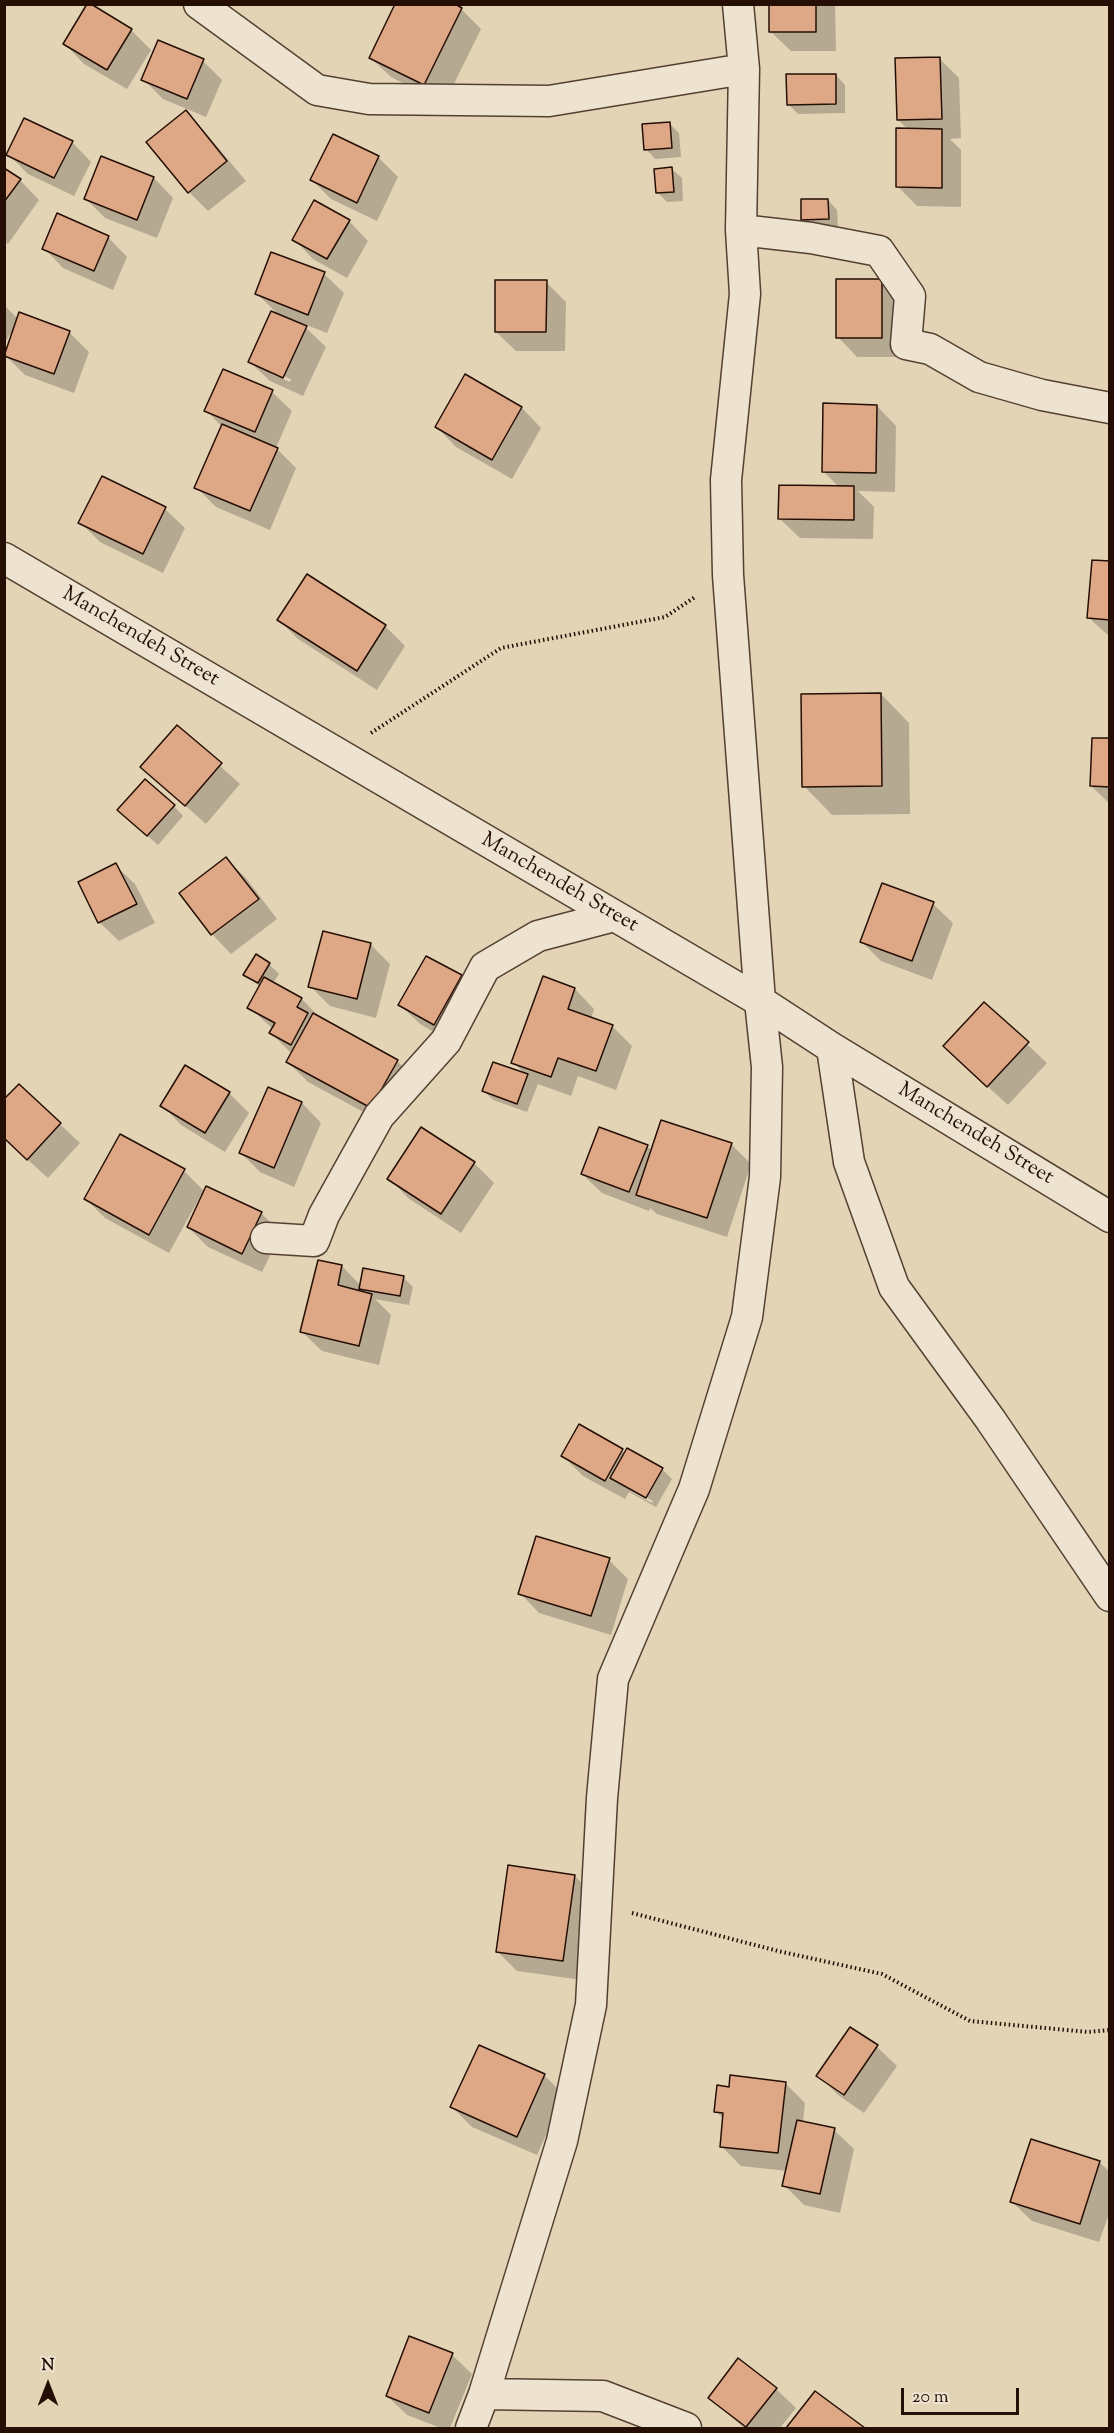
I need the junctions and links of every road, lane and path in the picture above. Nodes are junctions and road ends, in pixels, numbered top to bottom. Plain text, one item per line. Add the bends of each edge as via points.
1 (199, 4) edge
2 (738, 4) edge
3 (744, 69) junction
4 (741, 230) junction
5 (1110, 408) edge
6 (4, 558) edge
7 (728, 574) junction
8 (338, 754) junction
9 (614, 916) junction
10 (760, 1001) junction
11 (832, 1048) junction
12 (1110, 1217) edge
13 (266, 1238) dead end
14 (1110, 1596) edge
15 (596, 1903) junction
16 (1110, 2030) edge
17 (484, 2394) junction
18 (471, 2428) edge
19 (686, 2428) edge

1 - 3 street via 317,90 369,99 549,101
2 - 3 street
3 - 4 street
4 - 5 street via 879,251 910,296 906,344 930,349 979,377 1042,395
4 - 7 street via 745,294 726,480
6 - 8 street, Manchendeh Street
7 - 8 path via 664,617 501,648
7 - 10 street
8 - 9 street, Manchendeh Street
9 - 10 street, Manchendeh Street
9 - 13 street via 537,936 485,967 446,1041 379,1116 324,1215 314,1241
10 - 11 street, Manchendeh Street
10 - 15 street via 767,1067 765,1177 747,1317 694,1489 614,1679
11 - 12 street, Manchendeh Street
11 - 14 street via 849,1162 894,1287 990,1419
15 - 16 path via 882,1974 970,2021 1088,2032
15 - 17 street via 591,2005 562,2141
17 - 18 street
17 - 19 street via 603,2396

